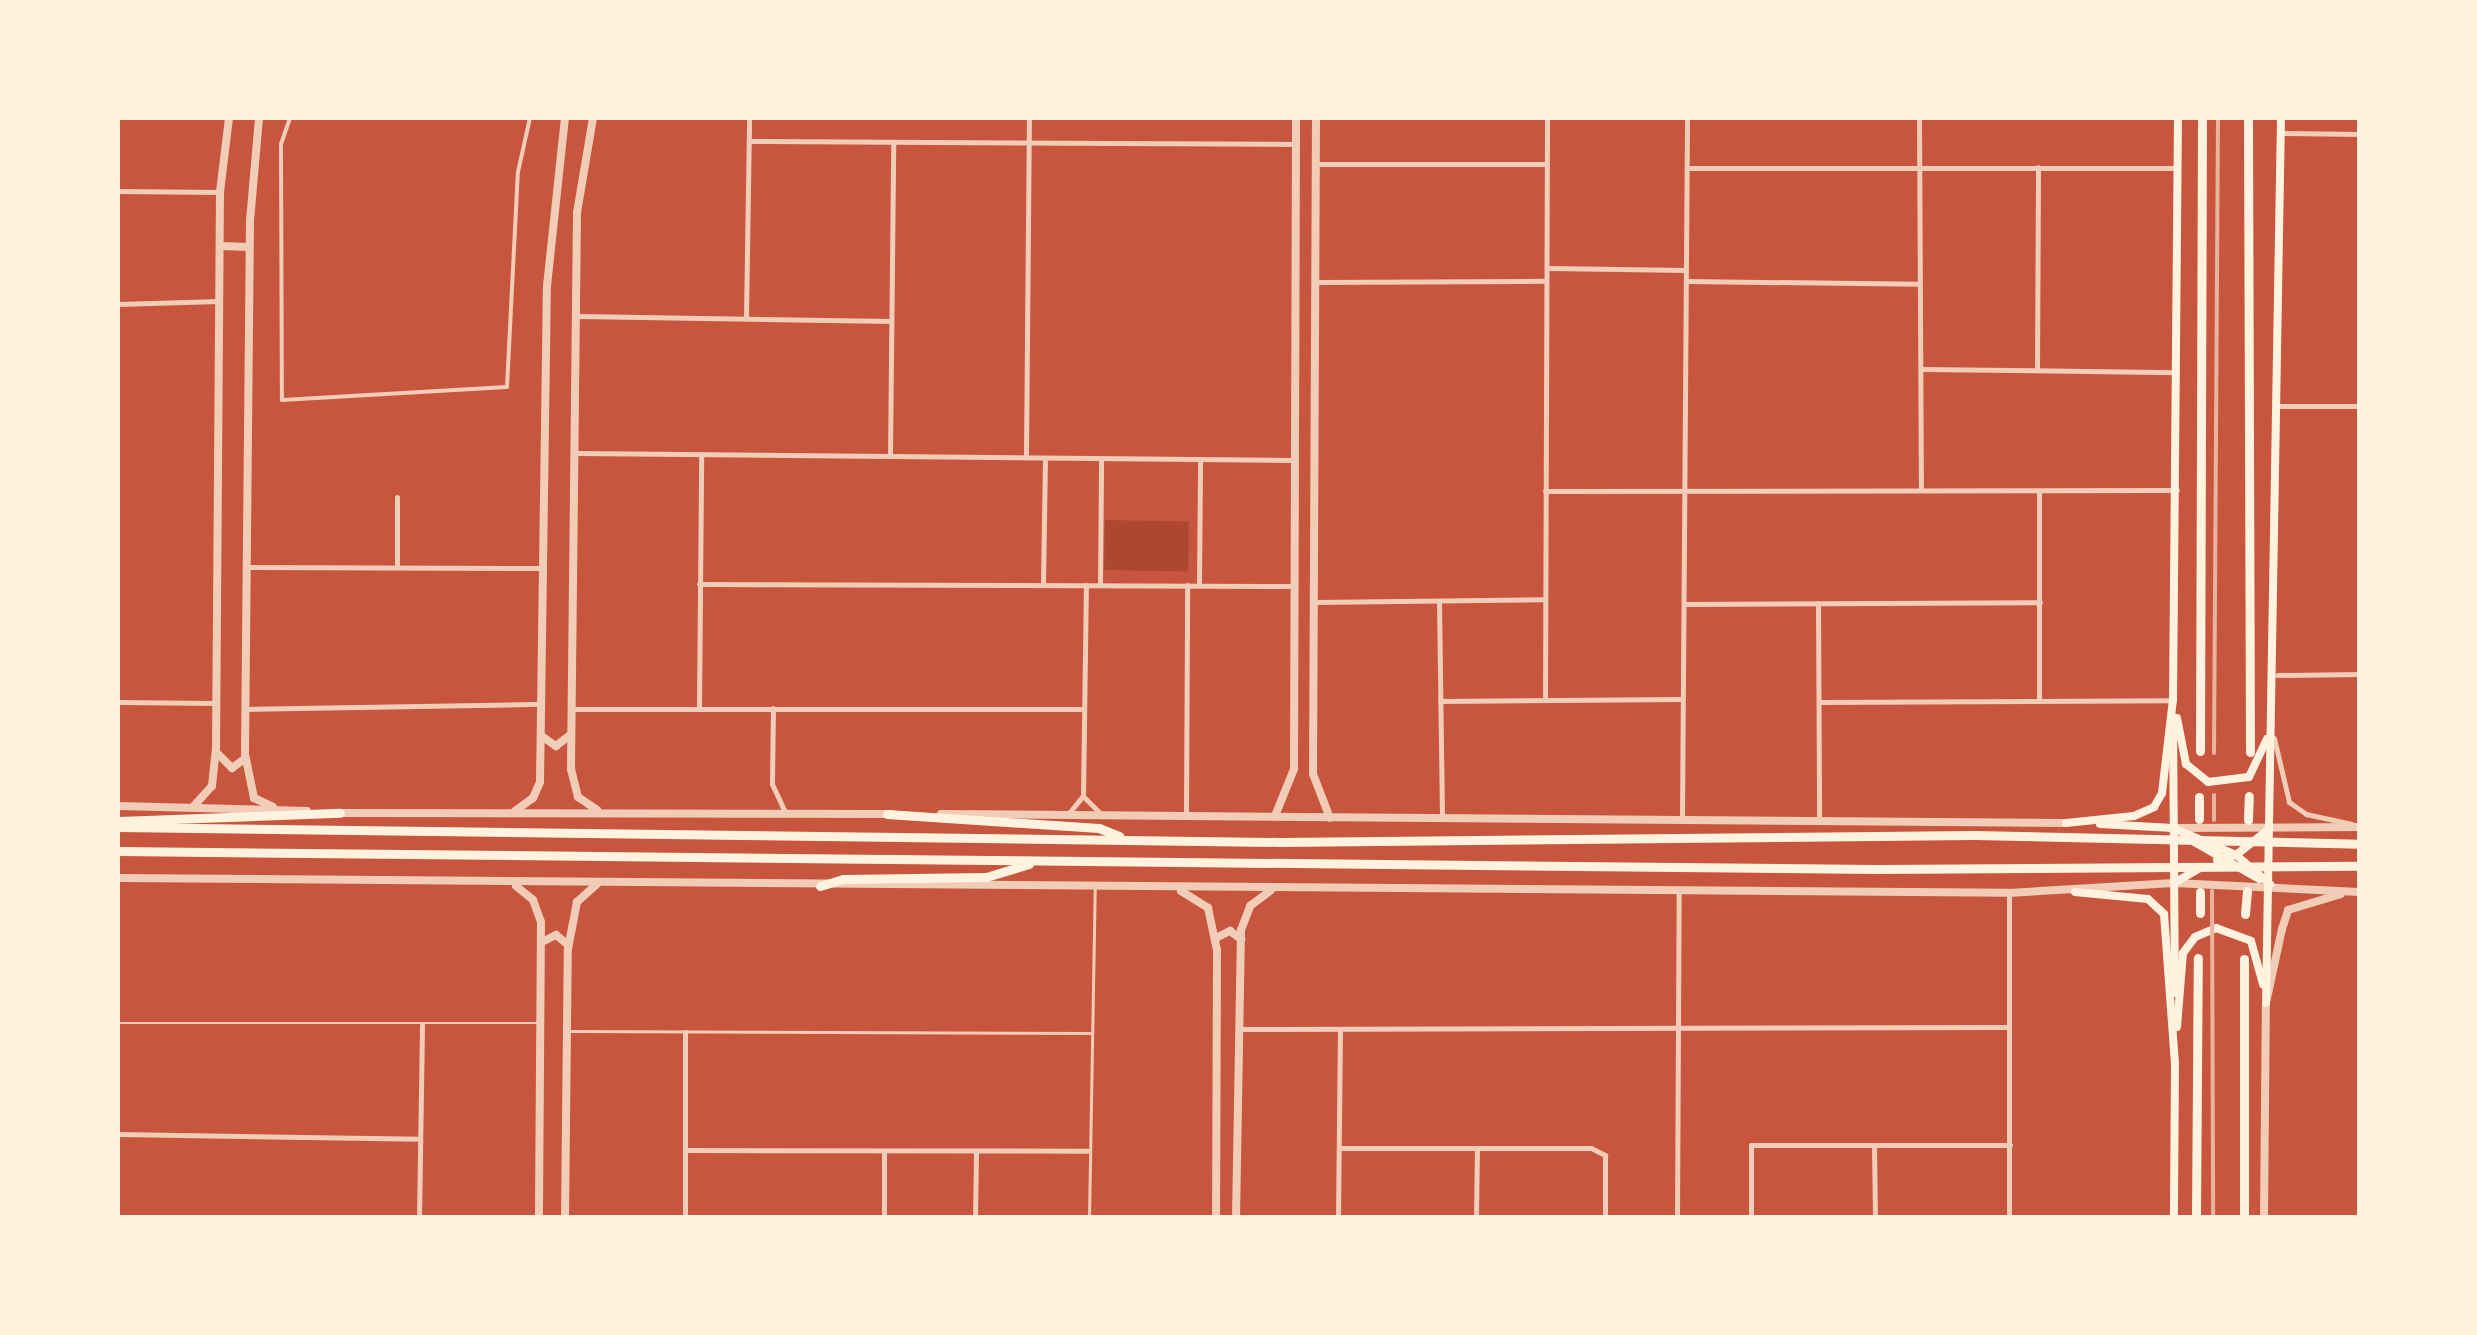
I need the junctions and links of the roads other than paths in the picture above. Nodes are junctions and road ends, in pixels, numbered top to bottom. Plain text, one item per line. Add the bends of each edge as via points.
1 (229, 118) edge
2 (259, 118) edge
3 (290, 118) edge
4 (530, 118) edge
5 (565, 118) edge
6 (592, 118) edge
7 (749, 118) edge
8 (1029, 118) edge
9 (1296, 118) edge
10 (1316, 118) edge
11 (1547, 118) edge
12 (1687, 118) edge
13 (1918, 118) edge
14 (2178, 118) edge
15 (2202, 118) edge
16 (2248, 118) edge
17 (2281, 118) edge
18 (2281, 132) junction
19 (2360, 134) edge
20 (749, 141) junction
21 (893, 144) junction
22 (1029, 144) junction
23 (1296, 144) junction
24 (1316, 164) junction
25 (1547, 164) junction
26 (1918, 166) junction
27 (2038, 167) junction
28 (1688, 168) junction
29 (2178, 168) junction
30 (118, 191) edge
31 (220, 192) junction
32 (220, 246) junction
33 (249, 247) junction
34 (1549, 268) junction
35 (1686, 270) junction
36 (1316, 282) junction
37 (1546, 282) junction
38 (1686, 282) junction
39 (1919, 284) junction
40 (218, 302) junction
41 (118, 304) edge
42 (574, 316) junction
43 (746, 317) junction
44 (890, 321) junction
45 (1921, 369) junction
46 (2036, 369) junction
47 (2177, 372) junction
48 (2279, 406) junction
49 (2360, 406) edge
50 (575, 454) junction
51 (700, 454) junction
52 (890, 455) junction
53 (1026, 456) junction
54 (1045, 460) junction
55 (1101, 460) junction
56 (1200, 460) junction
57 (1292, 460) junction
58 (2178, 490) junction
59 (1546, 491) junction
60 (1921, 491) junction
61 (2040, 491) junction
62 (1683, 492) junction
63 (397, 497) dead end
64 (1315, 526) junction
65 (1294, 527) junction
66 (246, 567) junction
67 (397, 568) junction
68 (544, 568) junction
69 (699, 584) junction
70 (1199, 584) junction
71 (1043, 585) junction
72 (1086, 585) junction
73 (1100, 585) junction
74 (1187, 585) junction
75 (1294, 586) junction
76 (1545, 599) junction
77 (1440, 600) junction
78 (1315, 602) junction
79 (2040, 602) junction
80 (1684, 604) junction
81 (1818, 604) junction
82 (2276, 674) junction
83 (2360, 674) edge
84 (2038, 699) junction
85 (1545, 700) junction
86 (1683, 700) junction
87 (2173, 700) junction
88 (1440, 701) junction
89 (118, 702) edge
90 (1819, 702) junction
91 (215, 703) junction
92 (542, 704) junction
93 (699, 708) junction
94 (773, 708) junction
95 (246, 709) junction
96 (572, 709) junction
97 (1084, 709) junction
98 (2270, 724) junction
99 (572, 732) junction
100 (541, 733) junction
101 (216, 750) junction
102 (2200, 751) dead end
103 (2250, 752) dead end
104 (244, 754) junction
105 (1294, 769) junction
106 (1313, 774) junction
107 (1083, 796) junction
108 (2249, 796) dead end
109 (2199, 797) dead end
110 (118, 806) edge
111 (192, 807) junction
112 (277, 809) junction
113 (1186, 812) junction
114 (340, 813) junction
115 (510, 813) junction
116 (606, 813) junction
117 (1068, 813) junction
118 (787, 814) junction
119 (888, 814) junction
120 (1100, 814) junction
121 (1275, 816) junction
122 (1330, 818) junction
123 (1442, 818) junction
124 (2199, 819) dead end
125 (2248, 820) dead end
126 (1819, 821) junction
127 (1682, 822) junction
128 (2066, 823) junction
129 (118, 824) edge
130 (2360, 826) edge
131 (2173, 828) junction
132 (2269, 828) junction
133 (1121, 838) junction
134 (2360, 844) edge
135 (118, 850) edge
136 (2236, 855) junction
137 (2215, 860) junction
138 (1036, 862) junction
139 (2360, 866) edge
140 (118, 878) edge
141 (601, 882) junction
142 (2174, 882) junction
143 (512, 884) junction
144 (2270, 884) junction
145 (820, 886) junction
146 (1279, 888) junction
147 (1177, 889) junction
148 (1094, 890) junction
149 (1679, 890) junction
150 (2247, 891) dead end
151 (2010, 892) junction
152 (2075, 892) junction
153 (2200, 892) dead end
154 (2357, 892) edge
155 (2200, 913) dead end
156 (2245, 914) dead end
157 (1241, 938) junction
158 (1216, 939) junction
159 (540, 945) junction
160 (568, 948) junction
161 (2198, 958) dead end
162 (2244, 959) dead end
163 (2266, 1003) junction
164 (118, 1023) edge
165 (540, 1023) junction
166 (422, 1025) junction
167 (2008, 1026) junction
168 (1680, 1028) junction
169 (1238, 1029) junction
170 (1340, 1029) junction
171 (567, 1031) junction
172 (685, 1032) junction
173 (1092, 1033) junction
174 (2176, 1063) junction
175 (118, 1134) edge
176 (420, 1138) junction
177 (2010, 1145) junction
178 (1874, 1146) junction
179 (1339, 1148) junction
180 (1477, 1148) junction
181 (686, 1150) junction
182 (884, 1151) junction
183 (976, 1151) junction
184 (1088, 1151) junction
185 (419, 1218) edge
186 (539, 1218) edge
187 (565, 1218) edge
188 (685, 1218) edge
189 (884, 1218) edge
190 (975, 1218) edge
191 (1089, 1218) edge
192 (1216, 1218) edge
193 (1236, 1218) edge
194 (1338, 1218) edge
195 (1476, 1218) edge
196 (1605, 1218) edge
197 (1677, 1218) edge
198 (1751, 1218) edge
199 (1875, 1218) edge
200 (2008, 1218) edge
201 (2174, 1218) edge
202 (2196, 1218) edge
203 (2244, 1218) edge
204 (2264, 1218) edge

1 - 31 street
2 - 33 street
3 - 4 street via 282,144 282,400 507,387 518,172
5 - 68 street via 548,286
6 - 42 street via 577,213
7 - 20 street
8 - 22 street
9 - 23 street
10 - 24 street
11 - 25 street
12 - 28 street
13 - 26 street
14 - 29 main road
15 - 102 main road
16 - 103 main road
17 - 18 main road
18 - 19 street
18 - 48 main road
20 - 21 street
20 - 43 street
21 - 22 street
21 - 44 street
22 - 23 street
22 - 53 street
23 - 57 street
24 - 25 street
24 - 36 street
25 - 34 street
26 - 27 street
26 - 28 street
26 - 39 street
27 - 29 street
27 - 46 street
28 - 35 street
29 - 47 main road
30 - 31 street
31 - 32 street
32 - 33 street
32 - 40 street
33 - 66 street
34 - 35 street
34 - 37 street
35 - 38 street
36 - 37 street
36 - 64 street
37 - 59 street
38 - 39 street
38 - 62 street
39 - 45 street
40 - 41 street
40 - 91 street
42 - 43 street
42 - 50 street
43 - 44 street
44 - 52 street
45 - 46 street
45 - 60 street
46 - 47 street
47 - 58 main road
48 - 49 street
48 - 82 main road
50 - 51 street
50 - 96 street
51 - 52 street
51 - 69 street
52 - 53 street
53 - 54 street
54 - 55 street
54 - 71 street
55 - 56 street
55 - 73 street
56 - 57 street
56 - 70 street
57 - 65 street
58 - 61 street
58 - 87 main road
59 - 62 street
59 - 76 street
60 - 61 street
60 - 62 street
61 - 79 street
62 - 80 street
63 - 67 street
64 - 65 street
64 - 78 street
65 - 75 street
66 - 67 street
66 - 95 street
67 - 68 street
68 - 92 street
69 - 71 street
69 - 93 street
70 - 74 street
70 - 75 street
71 - 72 street
72 - 73 street
72 - 97 street
73 - 74 street
74 - 113 street
75 - 105 street
76 - 77 street
76 - 85 street
77 - 78 street
77 - 88 street
78 - 106 street
79 - 81 street
79 - 84 street
80 - 81 street
80 - 86 street
81 - 90 street
82 - 83 street
82 - 98 main road
84 - 87 street
84 - 90 street
85 - 86 street
85 - 88 street
86 - 127 street
87 - 98 main road via 2186,764 2208,782 2250,777
87 - 128 main road via 2162,793 2154,807 2134,816
87 - 131 main road
88 - 123 street
89 - 91 street
90 - 126 street
91 - 101 street
92 - 95 street
92 - 100 street
93 - 94 street
93 - 96 street
94 - 97 street
94 - 118 street via 772,784
95 - 104 street
96 - 99 street
97 - 107 street
98 - 130 street via 2288,802 2306,814
98 - 132 main road
99 - 100 street via 556,746
99 - 116 street via 578,797
100 - 115 street via 538,790
101 - 104 street via 232,768
101 - 111 street via 212,786
104 - 112 street via 254,798
105 - 106 street via 1306,781
105 - 121 street
106 - 122 street
107 - 117 street
107 - 120 street
108 - 125 main road
109 - 124 main road
110 - 111 street
111 - 112 street
112 - 114 street
113 - 120 street
113 - 121 street
114 - 115 street
114 - 129 main road
115 - 116 street
116 - 118 street
117 - 119 street
117 - 120 street
118 - 119 street
119 - 133 main road via 1099,828
121 - 122 street
122 - 123 street
123 - 127 street
126 - 127 street
126 - 128 street
128 - 131 main road
129 - 133 main road
130 - 132 street
131 - 132 street
131 - 136 main road
131 - 137 main road
131 - 142 main road
132 - 136 main road
132 - 144 main road
133 - 134 main road
135 - 138 main road
136 - 137 main road
136 - 144 main road
137 - 142 main road
137 - 144 main road
138 - 139 main road
138 - 145 main road via 986,876 843,879
140 - 143 street
141 - 143 street
141 - 145 street
141 - 160 street via 576,902
142 - 144 street
142 - 152 street
142 - 174 main road
143 - 159 street via 538,910
144 - 154 street
144 - 163 main road
145 - 148 street
146 - 147 street
146 - 149 street
146 - 157 street via 1250,906
147 - 148 street
147 - 158 street via 1208,908
148 - 173 lane
149 - 151 street
149 - 168 street
150 - 156 main road
151 - 152 street
151 - 167 street
152 - 174 main road via 2148,899 2164,914
153 - 155 main road
154 - 163 street via 2309,899 2288,910
157 - 158 street via 1226,931
157 - 169 street
158 - 192 street
159 - 160 street via 556,935
159 - 165 street
160 - 171 street
161 - 202 main road
162 - 203 main road
163 - 174 main road via 2259,952 2250,940 2216,928 2196,936 2183,952
163 - 204 street
164 - 166 lane
165 - 166 lane
165 - 186 street
166 - 176 street
167 - 168 street
167 - 177 street
168 - 170 street
168 - 197 street
169 - 170 street
169 - 193 street
170 - 179 street
171 - 172 lane
171 - 187 street
172 - 173 lane
172 - 181 street
173 - 184 lane
174 - 201 main road
175 - 176 street
176 - 185 street
177 - 178 street
177 - 200 street
178 - 198 street via 1752,1145
178 - 199 street
179 - 180 street
179 - 194 street
180 - 195 street
180 - 196 street via 1591,1148 1605,1156
181 - 182 street
181 - 188 street
182 - 183 street
182 - 189 street
183 - 184 street
183 - 190 street
184 - 191 lane

